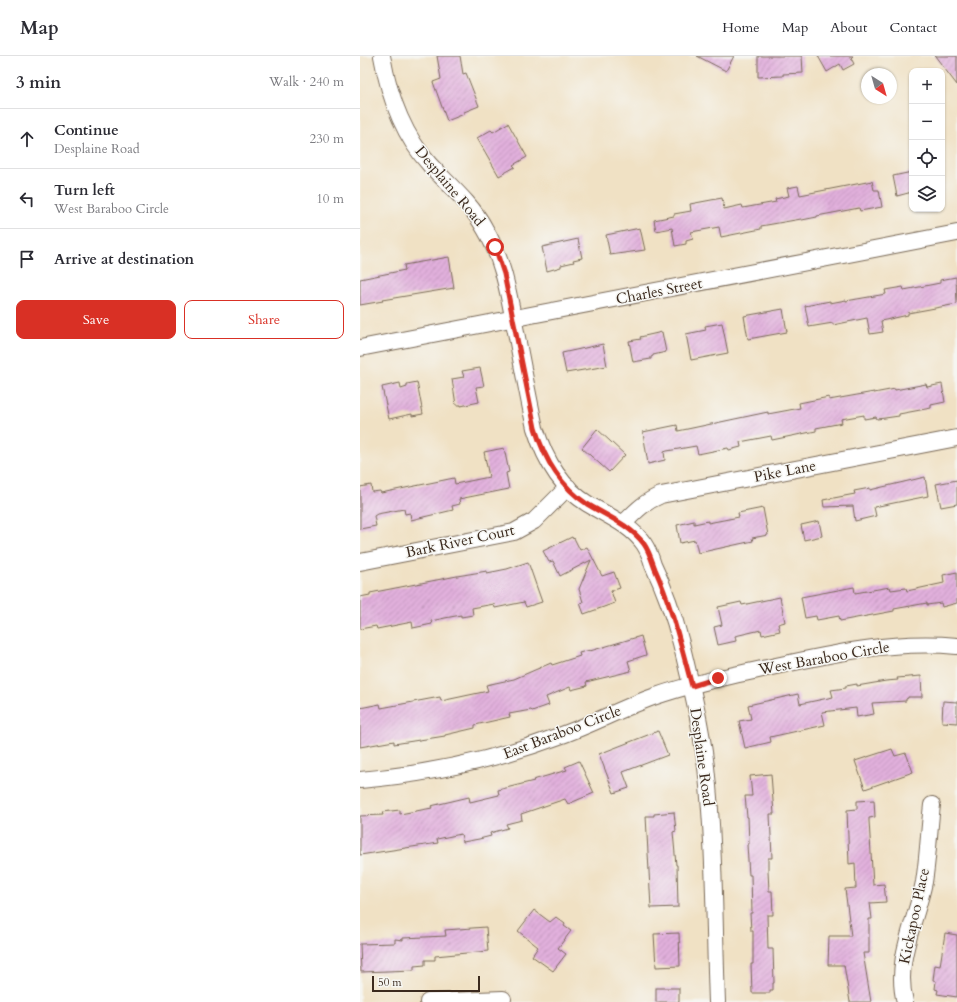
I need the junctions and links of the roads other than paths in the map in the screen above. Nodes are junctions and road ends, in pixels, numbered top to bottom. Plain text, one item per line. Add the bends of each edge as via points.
1 (382, 56) edge
2 (957, 233) edge
3 (514, 318) junction
4 (360, 348) edge
5 (957, 438) edge
6 (568, 488) junction
7 (623, 524) junction
8 (360, 562) edge
9 (957, 646) edge
10 (692, 686) junction
11 (360, 780) edge
12 (932, 805) dead end
13 (503, 999) dead end
14 (428, 1002) edge
15 (717, 1002) edge
16 (905, 1002) edge

1 - 3 street, Desplaine Road via 398,116 412,141 472,208 495,247
2 - 3 street, Charles Street
3 - 4 street, Charles Street
3 - 6 street, Desplaine Road via 541,448 552,468
5 - 7 street, Pike Lane via 661,494 639,507
6 - 7 street, Desplaine Road via 586,503
6 - 8 street, Bark River Court via 534,521 514,532
7 - 10 street, Desplaine Road via 645,545 666,594
9 - 10 street, West Baraboo Circle via 903,645 865,648
10 - 11 street, East Baraboo Circle via 654,696 563,735 487,760 443,770
10 - 15 street, Desplaine Road via 706,766 712,829
12 - 16 street, Kickapoo Place via 924,882 904,952 902,993
13 - 14 street

